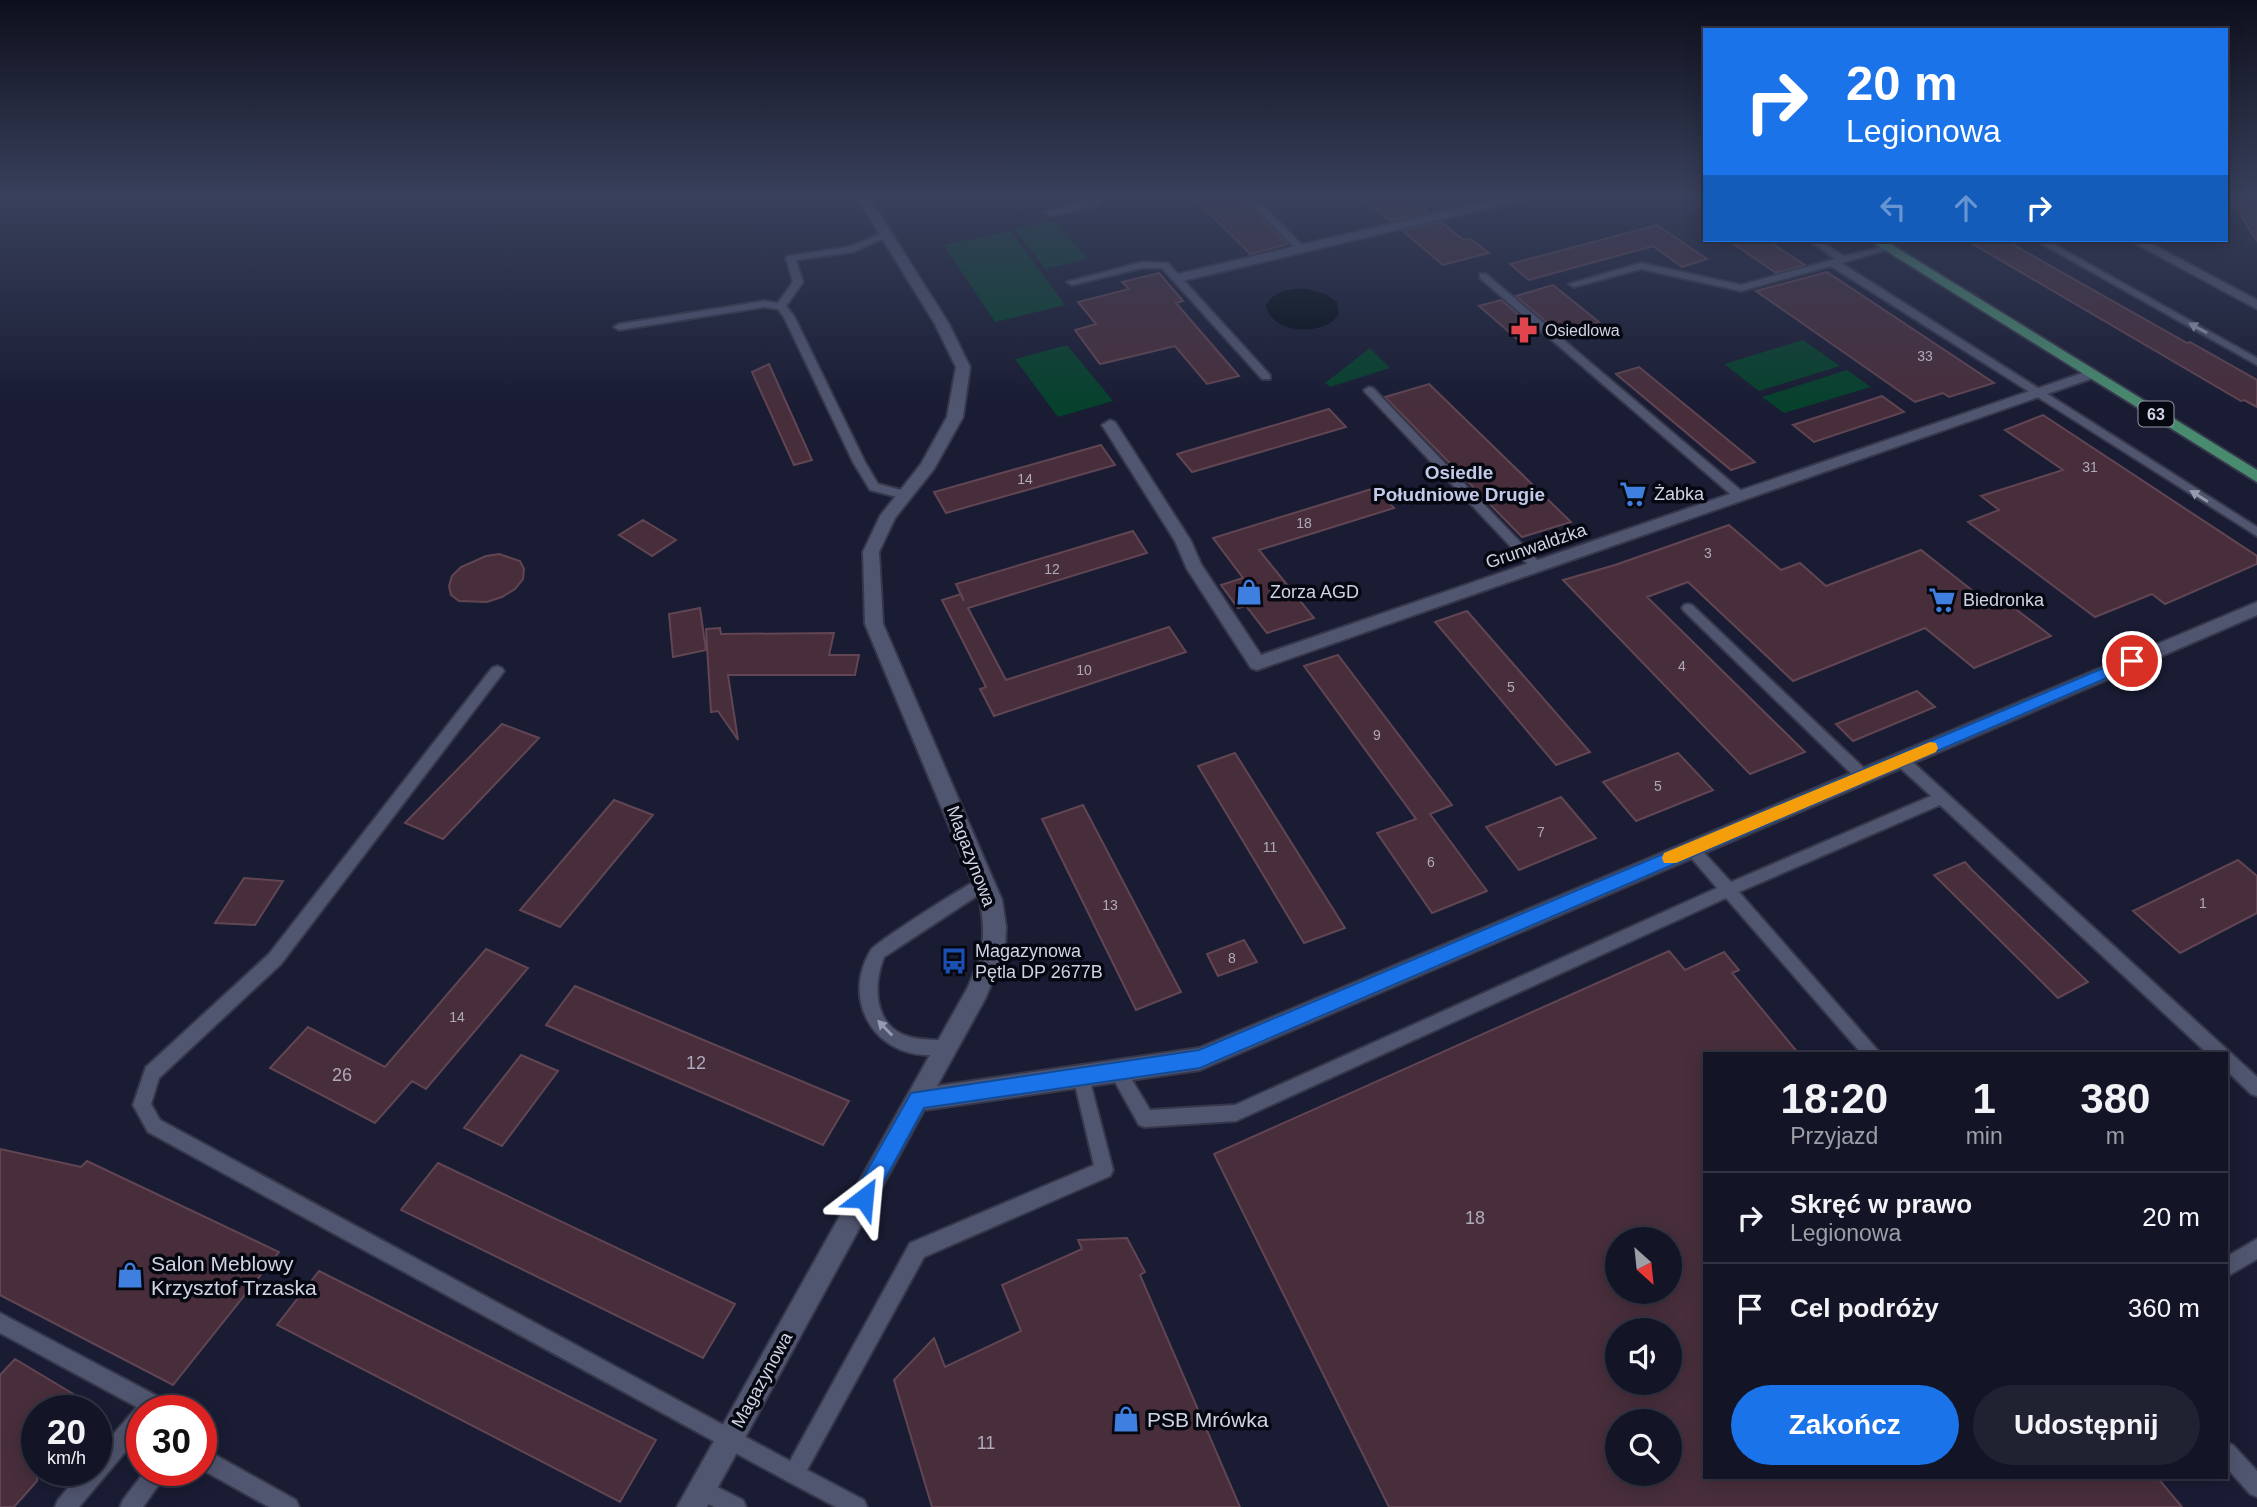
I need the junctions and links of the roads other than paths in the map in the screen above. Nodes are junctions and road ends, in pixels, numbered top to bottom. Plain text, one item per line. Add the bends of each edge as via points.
1 (794, 266) edge
2 (906, 266) edge
3 (1138, 266) edge
4 (1166, 266) edge
5 (1226, 266) edge
6 (1641, 266) edge
7 (1643, 266) edge
8 (1823, 266) edge
9 (1846, 266) edge
10 (1918, 266) edge
11 (2087, 266) edge
12 (2184, 266) edge
13 (1483, 276) dead end
14 (1178, 278) junction
15 (1072, 282) dead end
16 (1574, 284) dead end
17 (2257, 305) edge
18 (780, 306) junction
19 (619, 327) dead end
20 (2257, 362) edge
21 (2091, 374) junction
22 (1266, 377) dead end
23 (1369, 390) dead end
24 (2037, 393) junction
25 (1110, 425) dead end
26 (2257, 477) edge
27 (905, 495) junction
28 (1740, 496) junction
29 (2257, 532) edge
30 (1536, 566) junction
31 (1688, 608) dead end
32 (2257, 608) edge
33 (497, 671) dead end
34 (1900, 760) junction
35 (1863, 776) junction
36 (1941, 798) junction
37 (1692, 849) junction
38 (984, 883) junction
39 (1728, 890) junction
40 (947, 1048) junction
41 (1871, 1052) edge
42 (2218, 1052) edge
43 (2228, 1061) edge
44 (1117, 1071) junction
45 (1081, 1076) junction
46 (2257, 1088) edge
47 (918, 1100) junction
48 (2257, 1248) edge
49 (2228, 1267) edge
50 (0, 1323) edge
51 (135, 1395) edge
52 (126, 1435) edge
53 (729, 1439) junction
54 (112, 1451) edge
55 (2228, 1454) edge
56 (217, 1466) edge
57 (794, 1474) junction
58 (83, 1486) edge
59 (146, 1486) edge
60 (2257, 1487) edge
61 (696, 1498) edge
62 (65, 1507) edge
63 (130, 1507) edge
64 (289, 1507) edge
65 (736, 1507) edge
66 (857, 1507) edge

1 - 18 lane via 798,282
2 - 27 street, Magazynowa via 963,367 955,417 928,466
3 - 15 lane
4 - 14 lane
5 - 14 street
6 - 16 lane
7 - 8 lane via 1741,288
9 - 24 lane
10 - 21 main road, 63
20 -> 11 lane
12 - 17 street
13 - 28 lane
14 - 22 lane
18 - 19 lane via 764,304
18 - 27 lane via 874,487
21 - 24 street, Grunwaldzka
21 - 26 main road, 63
23 - 30 lane
24 - 28 street, Grunwaldzka
29 -> 24 lane
25 - 30 street, Grunwaldzka via 1257,663
27 - 38 street, Magazynowa via 888,516 871,552 874,624
28 - 30 street, Grunwaldzka
31 - 35 lane
32 - 34 street
33 - 53 lane via 275,959 152,1073 142,1105 154,1126 188,1146
34 - 35 street
34 - 36 lane
35 - 37 street
36 - 39 lane
36 - 42 lane
37 - 39 lane
37 - 44 street via 1200,1059
38 - 40 street, Magazynowa via 995,927 994,952
40 -> 38 lane via 914,1046 882,1028 866,991 869,971 878,952
39 - 41 lane
39 - 44 lane via 1236,1113 1145,1119
40 - 47 street, Magazynowa
43 - 46 lane
44 - 45 street
45 - 47 street
45 - 57 lane via 1104,1170 917,1250
47 - 53 street, Magazynowa
48 - 49 lane
50 - 51 lane
52 - 54 lane
53 - 57 lane
53 - 61 street, Magazynowa
55 - 60 lane
56 - 64 lane
57 - 66 lane
58 - 62 lane
59 - 63 lane
61 - 65 lane

